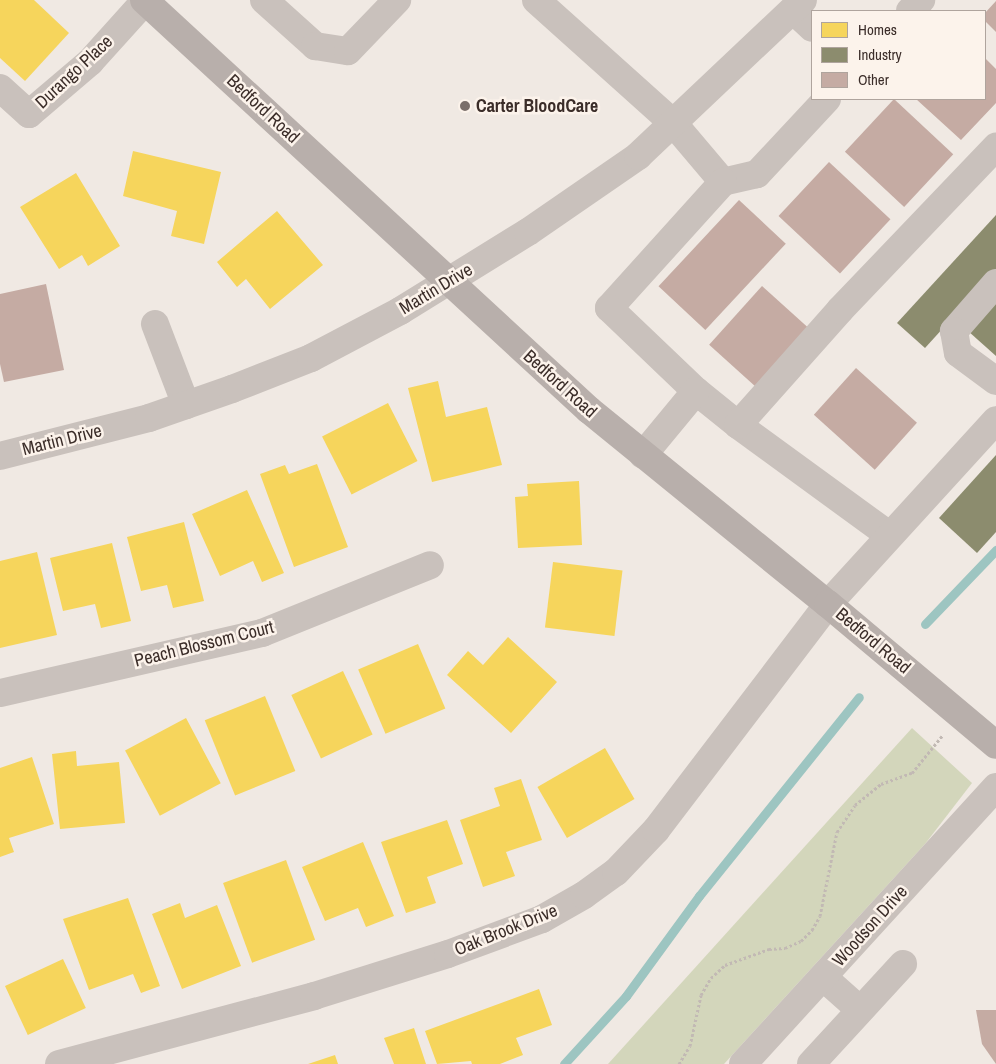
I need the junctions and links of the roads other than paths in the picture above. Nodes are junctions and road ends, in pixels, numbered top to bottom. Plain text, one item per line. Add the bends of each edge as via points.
1 (145, 0) edge
2 (264, 0) edge
3 (397, 0) edge
4 (536, 0) edge
5 (921, 0) edge
6 (911, 10) edge
7 (803, 13) edge
8 (0, 88) edge
9 (826, 100) edge
10 (674, 124) junction
11 (996, 147) edge
12 (723, 182) junction
13 (450, 282) junction
14 (996, 283) edge
15 (155, 324) dead end
16 (996, 382) edge
17 (696, 392) junction
18 (186, 405) junction
19 (996, 420) edge
20 (738, 425) junction
21 (644, 455) junction
22 (0, 456) edge
23 (889, 535) junction
24 (430, 565) dead end
25 (828, 604) junction
26 (0, 693) edge
27 (996, 745) edge
28 (996, 787) edge
29 (902, 964) dead end
30 (823, 977) junction
31 (859, 1010) junction
32 (98, 1059) edge
33 (59, 1064) edge
34 (744, 1064) edge
35 (811, 1064) edge

1 - 8 street, Durango Place via 90,62 29,114
1 - 13 main road, Bedford Road
2 - 3 street via 315,46 348,51
4 - 10 street
5 - 6 street
7 - 10 street, Martin Drive
9 - 12 street via 757,174
10 - 12 street
10 - 13 street, Martin Drive via 638,156 590,191
11 - 20 street via 840,310
12 - 17 street via 609,308
13 - 18 street, Martin Drive via 311,358
13 - 21 main road, Bedford Road via 588,410
14 - 16 street via 954,331 958,353
15 - 18 street
17 - 20 street
17 - 21 street
18 - 22 street, Martin Drive
19 - 23 street, Oak Brook Drive
20 - 23 street
21 - 25 main road, Bedford Road
23 - 25 street, Oak Brook Drive
24 - 26 street, Peach Blossom Court via 262,633
25 - 27 main road, Bedford Road
25 - 32 street, Oak Brook Drive via 656,830 616,872 584,895 542,919 448,954
28 - 30 street, Woodson Drive
29 - 31 street
30 - 31 street
30 - 34 street, Woodson Drive
31 - 35 street
32 - 33 street, Oak Brook Drive

